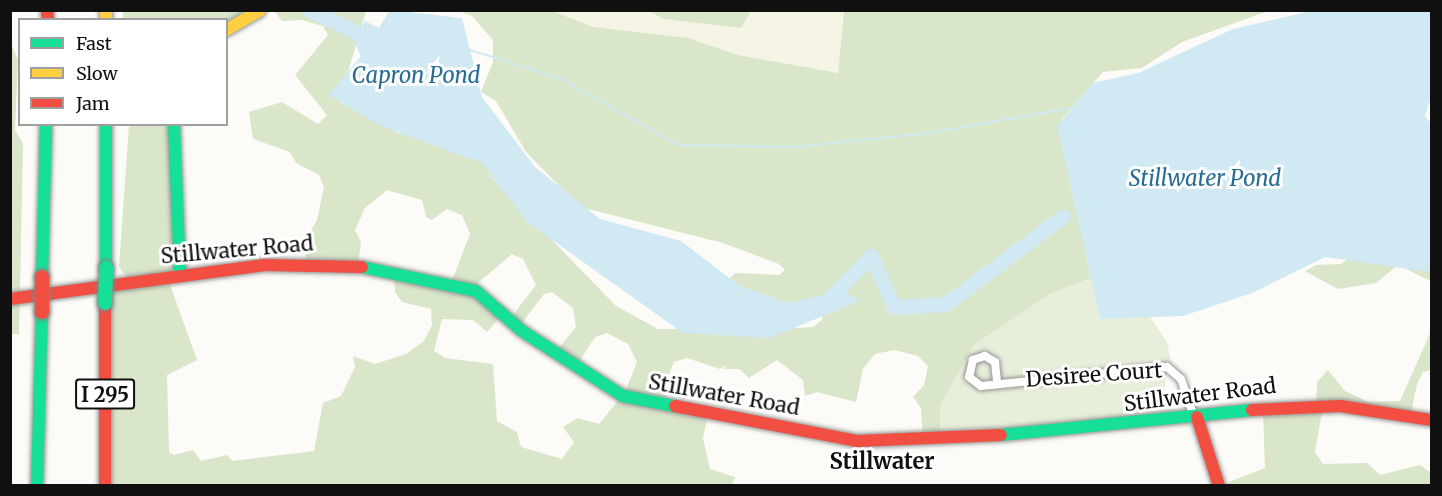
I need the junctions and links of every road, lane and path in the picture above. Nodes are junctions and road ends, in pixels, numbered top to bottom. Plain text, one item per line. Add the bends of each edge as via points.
1 (260, 10) edge
2 (228, 29) edge
3 (46, 126) edge
4 (106, 126) edge
5 (174, 126) edge
6 (180, 274) junction
7 (10, 299) edge
8 (997, 381) dead end
9 (1196, 417) junction
10 (1431, 420) edge
11 (105, 422) junction
12 (37, 486) edge
13 (105, 486) edge
14 (110, 486) edge
15 (1219, 486) edge

1 - 2 main road
3 - 12 main road, bridge
4 - 11 main road, I 295, bridge
5 - 6 main road
6 - 7 main road, Stillwater Road
6 - 9 main road, Stillwater Road via 325,264 448,280 476,291 522,331 623,396 857,441 1046,433
8 - 9 street, Desiree Court via 1167,367 1181,379
9 - 10 main road, Stillwater Road via 1327,405
9 - 15 main road
11 - 13 main road, I 295
11 - 14 main road

